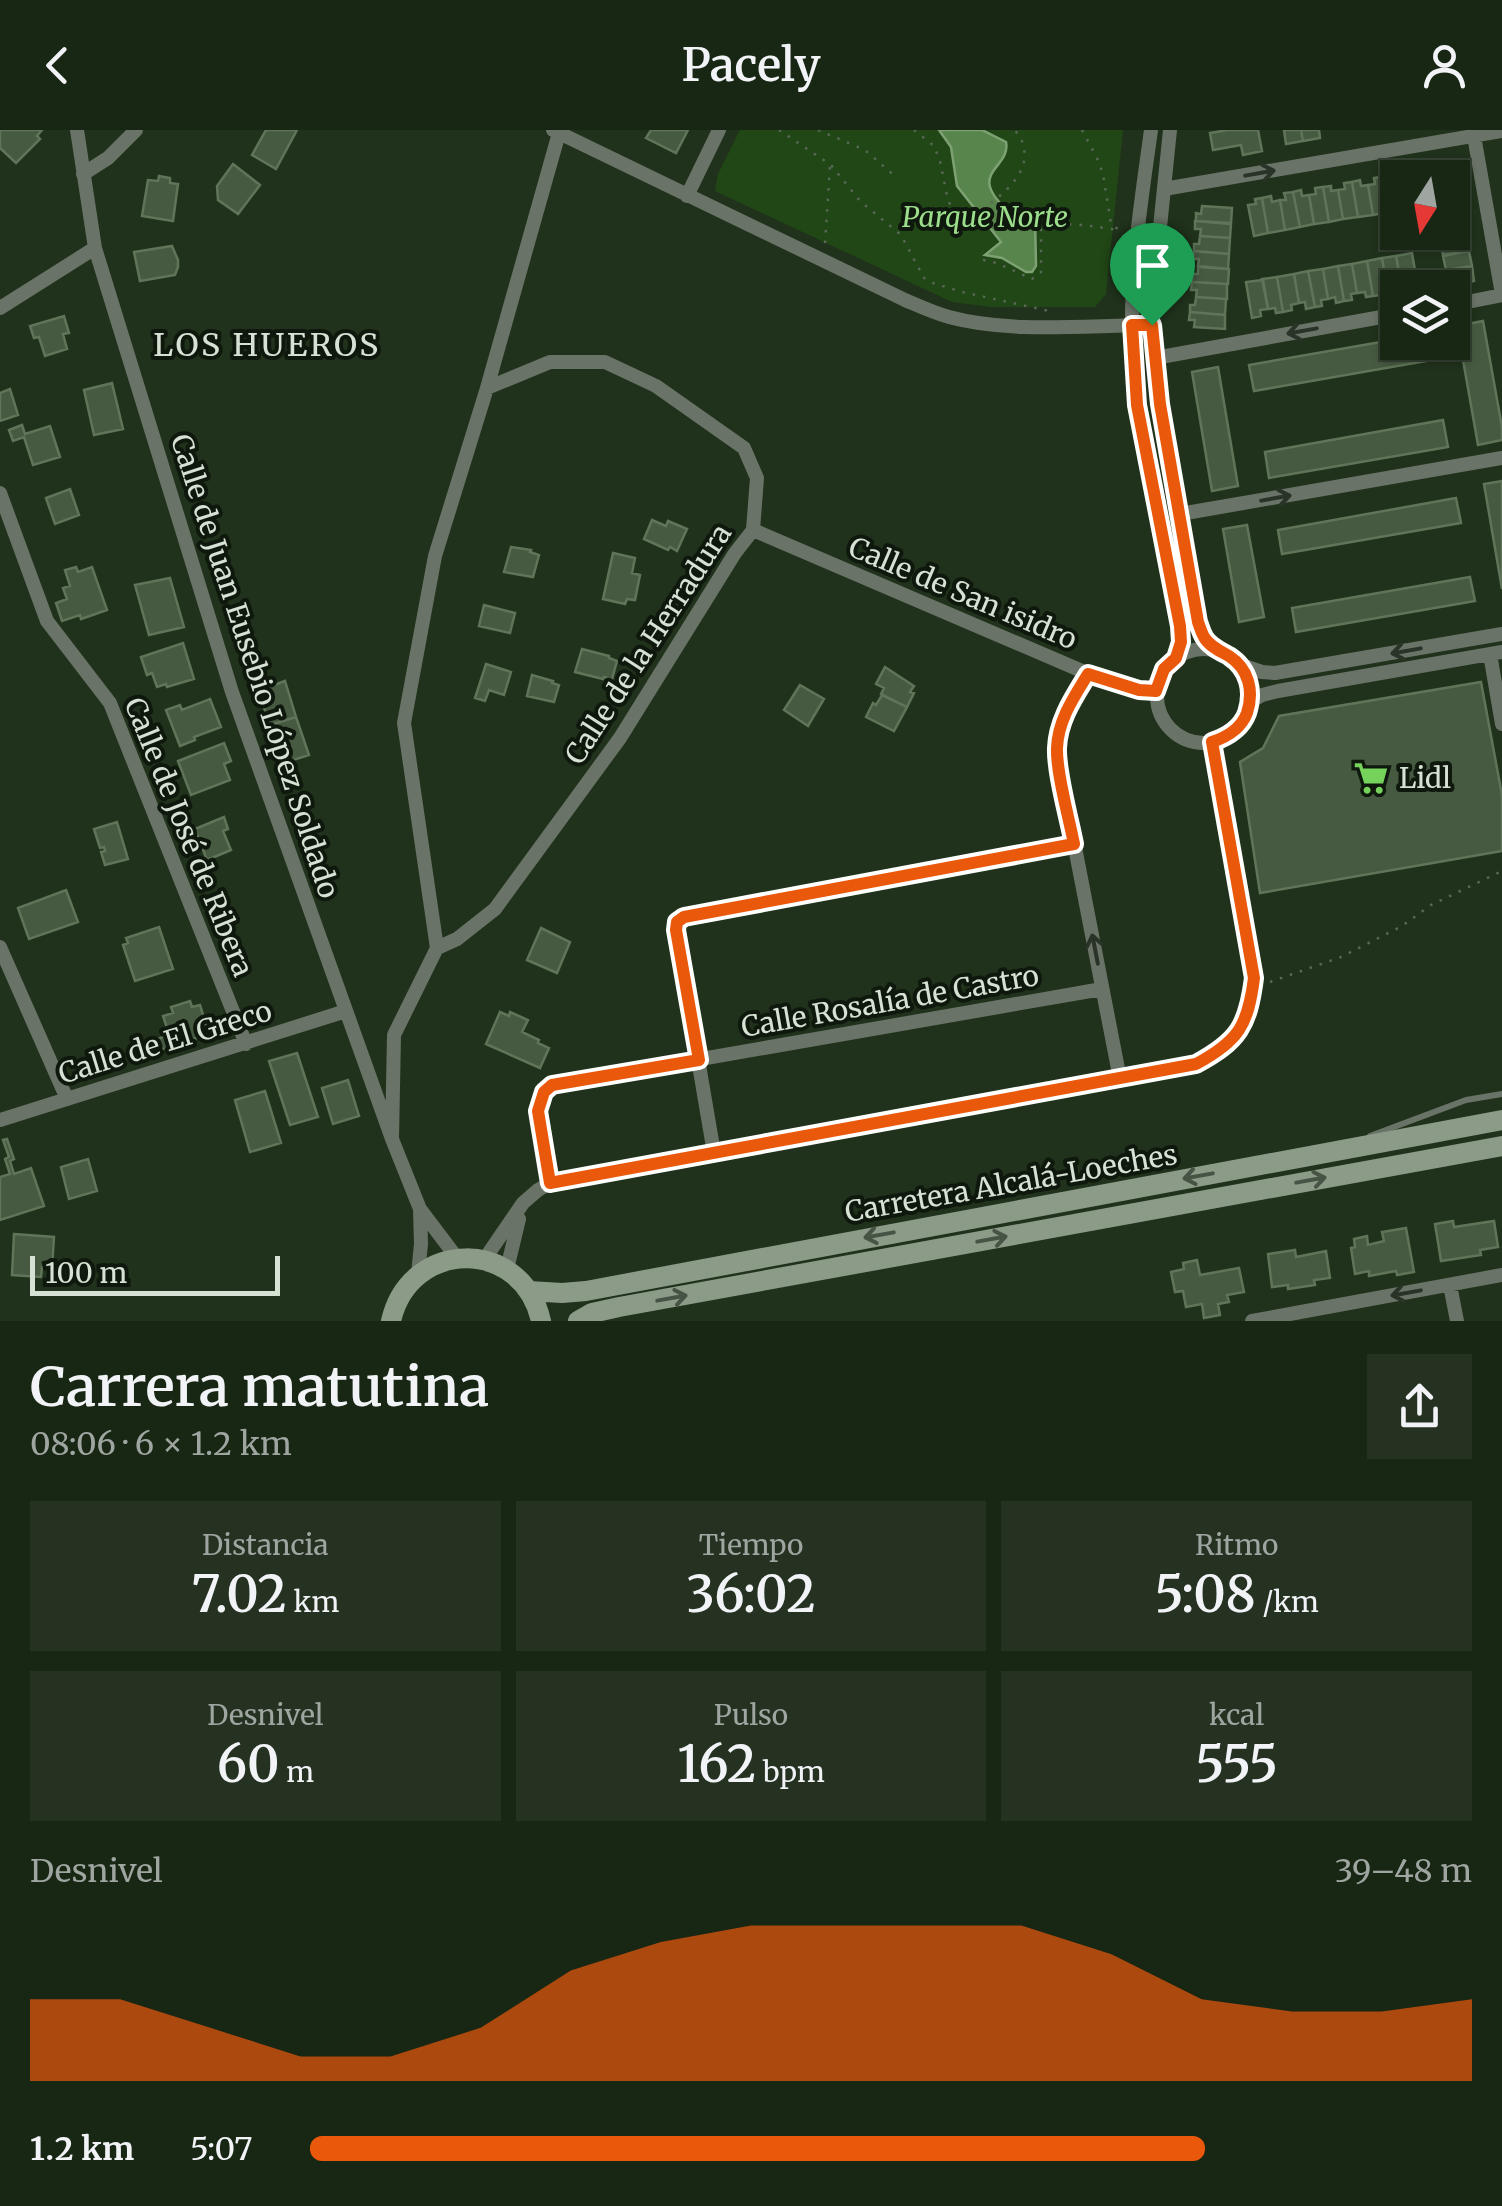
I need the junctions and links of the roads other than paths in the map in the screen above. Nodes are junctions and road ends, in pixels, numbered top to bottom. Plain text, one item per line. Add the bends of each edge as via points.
1 (77, 130) edge
2 (136, 130) edge
3 (719, 130) edge
4 (1150, 130) edge
5 (1170, 130) edge
6 (1502, 131) edge
7 (556, 132) edge
8 (1474, 136) junction
9 (83, 174) junction
10 (1164, 189) junction
11 (687, 196) junction
12 (95, 248) junction
13 (1502, 295) edge
14 (1470, 301) edge
15 (0, 308) edge
16 (1380, 317) edge
17 (1132, 325) junction
18 (1152, 325) junction
19 (1155, 358) junction
20 (488, 388) junction
21 (1502, 458) edge
22 (0, 493) edge
23 (1180, 514) junction
24 (753, 530) junction
25 (1502, 634) edge
26 (1219, 651) junction
27 (1496, 653) edge
28 (1176, 658) junction
29 (1238, 664) junction
30 (1088, 674) junction
31 (1156, 691) junction
32 (1251, 700) junction
33 (1502, 724) edge
34 (1212, 742) junction
35 (1074, 844) junction
36 (0, 947) edge
37 (437, 948) junction
38 (1102, 990) junction
39 (346, 1011) junction
40 (246, 1044) junction
41 (699, 1060) junction
42 (1120, 1079) junction
43 (1502, 1094) edge
44 (67, 1099) junction
45 (0, 1120) edge
46 (1502, 1120) edge
47 (392, 1139) junction
48 (1502, 1146) edge
49 (1328, 1152) junction
50 (714, 1153) junction
51 (550, 1183) junction
52 (523, 1204) junction
53 (420, 1208) junction
54 (457, 1258) junction
55 (484, 1260) junction
56 (507, 1269) junction
57 (418, 1274) junction
58 (1502, 1276) edge
59 (1450, 1285) junction
60 (529, 1290) junction
61 (1270, 1320) edge
62 (392, 1321) edge
63 (541, 1321) edge
64 (578, 1321) edge
65 (1252, 1321) edge
66 (1457, 1321) edge

1 - 9 street, Calle de Juan Eusebio López Soldado
2 - 9 street
3 - 11 street
4 - 17 street
5 - 10 street
6 - 8 street
7 - 11 street
7 - 20 street
10 -> 8 street
8 - 13 street
9 - 12 street, Calle de Juan Eusebio López Soldado
10 - 18 street
11 - 17 street via 949,317 1059,327
12 - 15 street
12 - 39 street, Calle de Juan Eusebio López Soldado via 232,692
13 - 14 street
16 -> 19 street
17 - 18 street
17 - 28 street via 1137,405 1180,626
18 - 19 street
19 - 23 street
20 - 24 street, Calle de la Herradura via 550,362 605,362 656,386 744,448 757,478
20 - 37 street via 435,556 404,723
23 -> 21 street
22 - 40 street, Calle de José de Ribera via 47,621 110,703
23 - 26 street via 1198,622
24 - 30 street, Calle de San isidro
24 - 37 street, Calle de la Herradura via 620,738 495,909
25 -> 29 street via 1275,673
26 - 28 street via 1206,648
26 - 29 street
27 - 32 street
27 - 33 street
28 - 31 street
29 - 32 street
30 - 31 street, Calle de San isidro
30 - 35 street via 1068,705 1057,748
31 - 34 street via 1159,713 1172,732
32 - 34 street via 1244,721
34 - 42 street via 1254,978 1250,1006 1221,1051 1196,1064
38 -> 35 street
35 - 41 street via 684,917 677,922
36 - 44 street
37 - 47 street via 394,1035
38 - 41 street, Calle Rosalía de Castro
38 - 42 street
39 - 40 street, Calle de El Greco
39 - 47 street, Calle de Juan Eusebio López Soldado
40 - 44 street, Calle de El Greco
41 - 50 street
41 - 51 street, Calle Rosalía de Castro via 552,1085 538,1111
42 - 50 street
43 - 49 lane via 1466,1100
44 - 45 street, Calle de El Greco
46 - 49 main road, Carretera Alcalá-Loeches
47 - 53 street, Calle de Juan Eusebio López Soldado
64 -> 48 main road, Carretera Alcalá-Loeches via 619,1307
49 -> 60 main road, Carretera Alcalá-Loeches via 586,1291
50 - 51 street
51 - 52 street
52 - 55 street
52 - 56 street
53 - 54 street, Calle de Juan Eusebio López Soldado
53 - 57 street, Calle de Juan Eusebio López Soldado
54 - 55 main road
54 - 57 main road
55 - 56 main road
56 - 60 main road
57 - 62 main road
58 - 59 street
59 -> 61 street
59 - 66 street
60 - 63 main road
61 - 65 street

